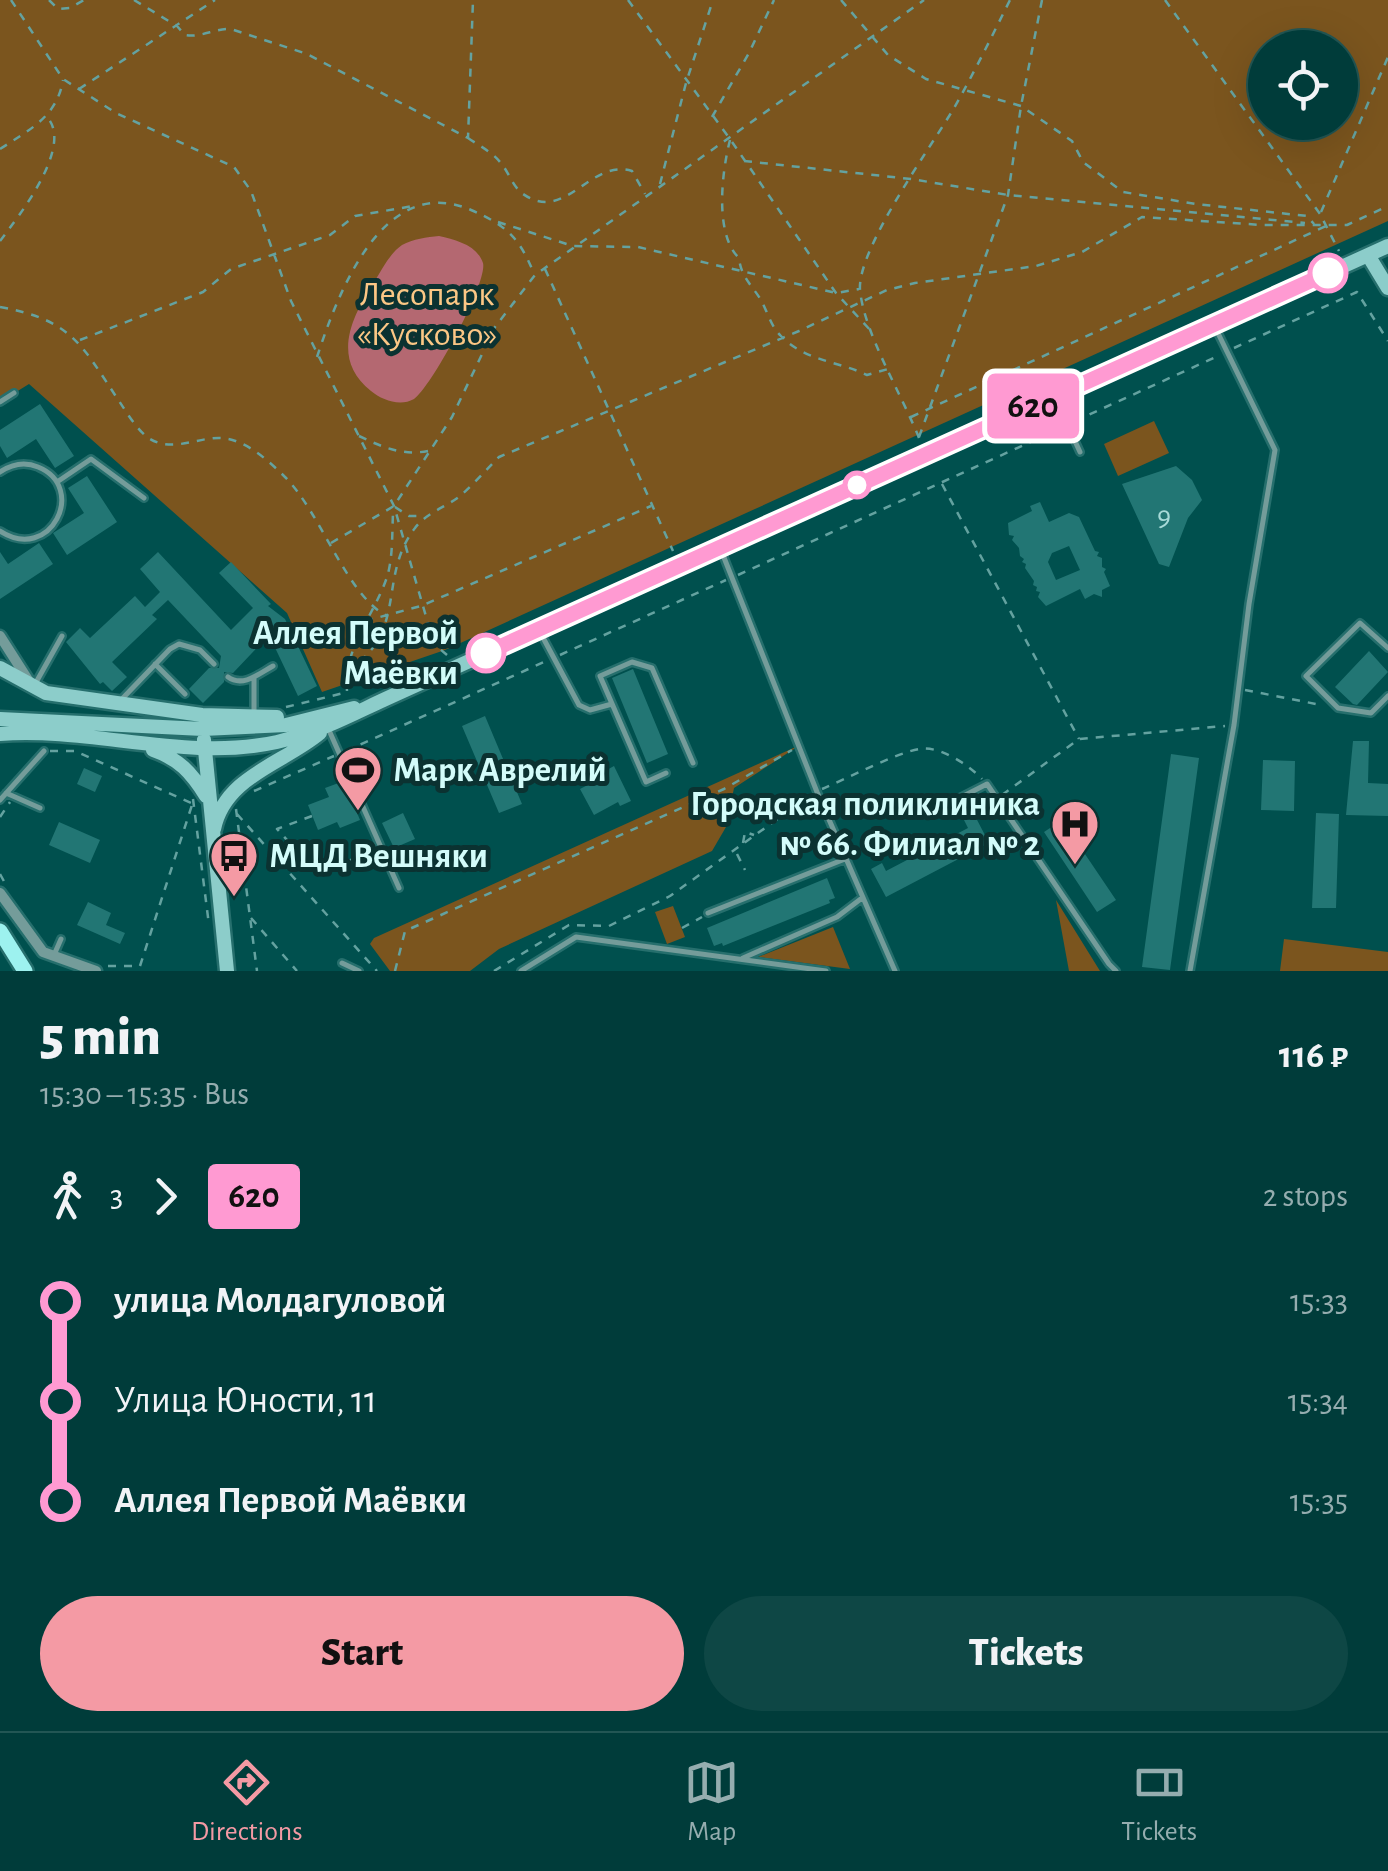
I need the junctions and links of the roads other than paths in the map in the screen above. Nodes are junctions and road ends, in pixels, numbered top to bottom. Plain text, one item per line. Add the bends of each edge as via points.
1 (1388, 246) edge
2 (1368, 255) junction
3 (1388, 288) edge
4 (1214, 324) junction
5 (14, 393) dead end
6 (1054, 396) junction
7 (0, 402) edge
8 (1080, 452) dead end
9 (0, 472) edge
10 (57, 482) junction
11 (144, 498) dead end
12 (0, 532) edge
13 (720, 548) junction
14 (539, 629) junction
15 (0, 636) edge
16 (62, 636) dead end
17 (1386, 644) edge
18 (155, 664) junction
19 (214, 664) dead end
20 (273, 666) dead end
21 (0, 668) edge
22 (254, 676) junction
23 (228, 677) dead end
24 (34, 688) junction
25 (185, 694) dead end
26 (1388, 696) edge
27 (118, 703) junction
28 (374, 703) junction
29 (612, 704) junction
30 (254, 714) junction
31 (0, 719) edge
32 (308, 721) junction
33 (202, 722) junction
34 (326, 729) junction
35 (0, 734) edge
36 (128, 736) junction
37 (204, 747) junction
38 (44, 751) road end
39 (693, 763) dead end
40 (666, 774) dead end
41 (6, 793) junction
42 (0, 800) edge
43 (200, 802) junction
44 (40, 808) dead end
45 (932, 812) dead end
46 (212, 840) junction
47 (845, 859) junction
48 (399, 888) dead end
49 (0, 893) edge
50 (862, 898) junction
51 (708, 913) road end
52 (0, 931) edge
53 (61, 939) dead end
54 (53, 957) junction
55 (741, 960) junction
56 (342, 963) dead end
57 (25, 971) edge
58 (96, 971) edge
59 (227, 971) edge
60 (359, 971) edge
61 (522, 971) edge
62 (826, 971) edge
63 (894, 971) edge
64 (1116, 971) edge
65 (1190, 971) edge

1 - 2 main road
2 - 3 main road
2 - 4 main road
4 - 6 main road
4 - 65 lane via 1275,450
5 - 7 lane
6 - 8 lane
6 - 13 main road
9 - 10 lane via 32,464
10 - 11 lane via 91,459
10 - 12 lane via 60,515 50,529 19,540
13 - 14 main road
13 - 47 lane
14 - 28 main road
14 - 29 lane via 579,706
15 - 24 street
16 - 24 lane
17 - 26 lane via 1360,622 1306,676 1338,708 1371,713
18 - 19 lane via 179,644
18 - 25 lane
18 - 27 lane
20 - 22 lane
21 - 24 main road
22 - 23 lane via 234,682
22 - 30 lane
24 - 27 main road
27 - 33 main road
28 - 32 main road
28 - 34 main road
29 - 39 lane via 600,676 632,662 652,668
29 - 40 lane via 646,782
30 - 32 main road
30 - 33 main road
31 - 36 main road via 70,720
32 - 33 main road
33 - 36 main road
33 - 37 main road
34 - 37 main road via 274,742
34 - 46 main road via 230,793
34 - 48 lane
35 - 36 main road
36 - 37 main road
36 - 43 main road via 178,760 194,777
37 - 43 main road
38 - 41 lane
41 - 42 lane
41 - 44 lane
43 - 46 main road
45 - 64 lane via 987,784
46 - 59 main road
47 - 50 lane
47 - 51 lane
49 - 54 street
50 - 55 lane
50 - 63 lane
52 - 57 main road
53 - 54 lane
54 - 58 street
55 - 61 lane via 576,937
55 - 62 lane
56 - 60 lane

